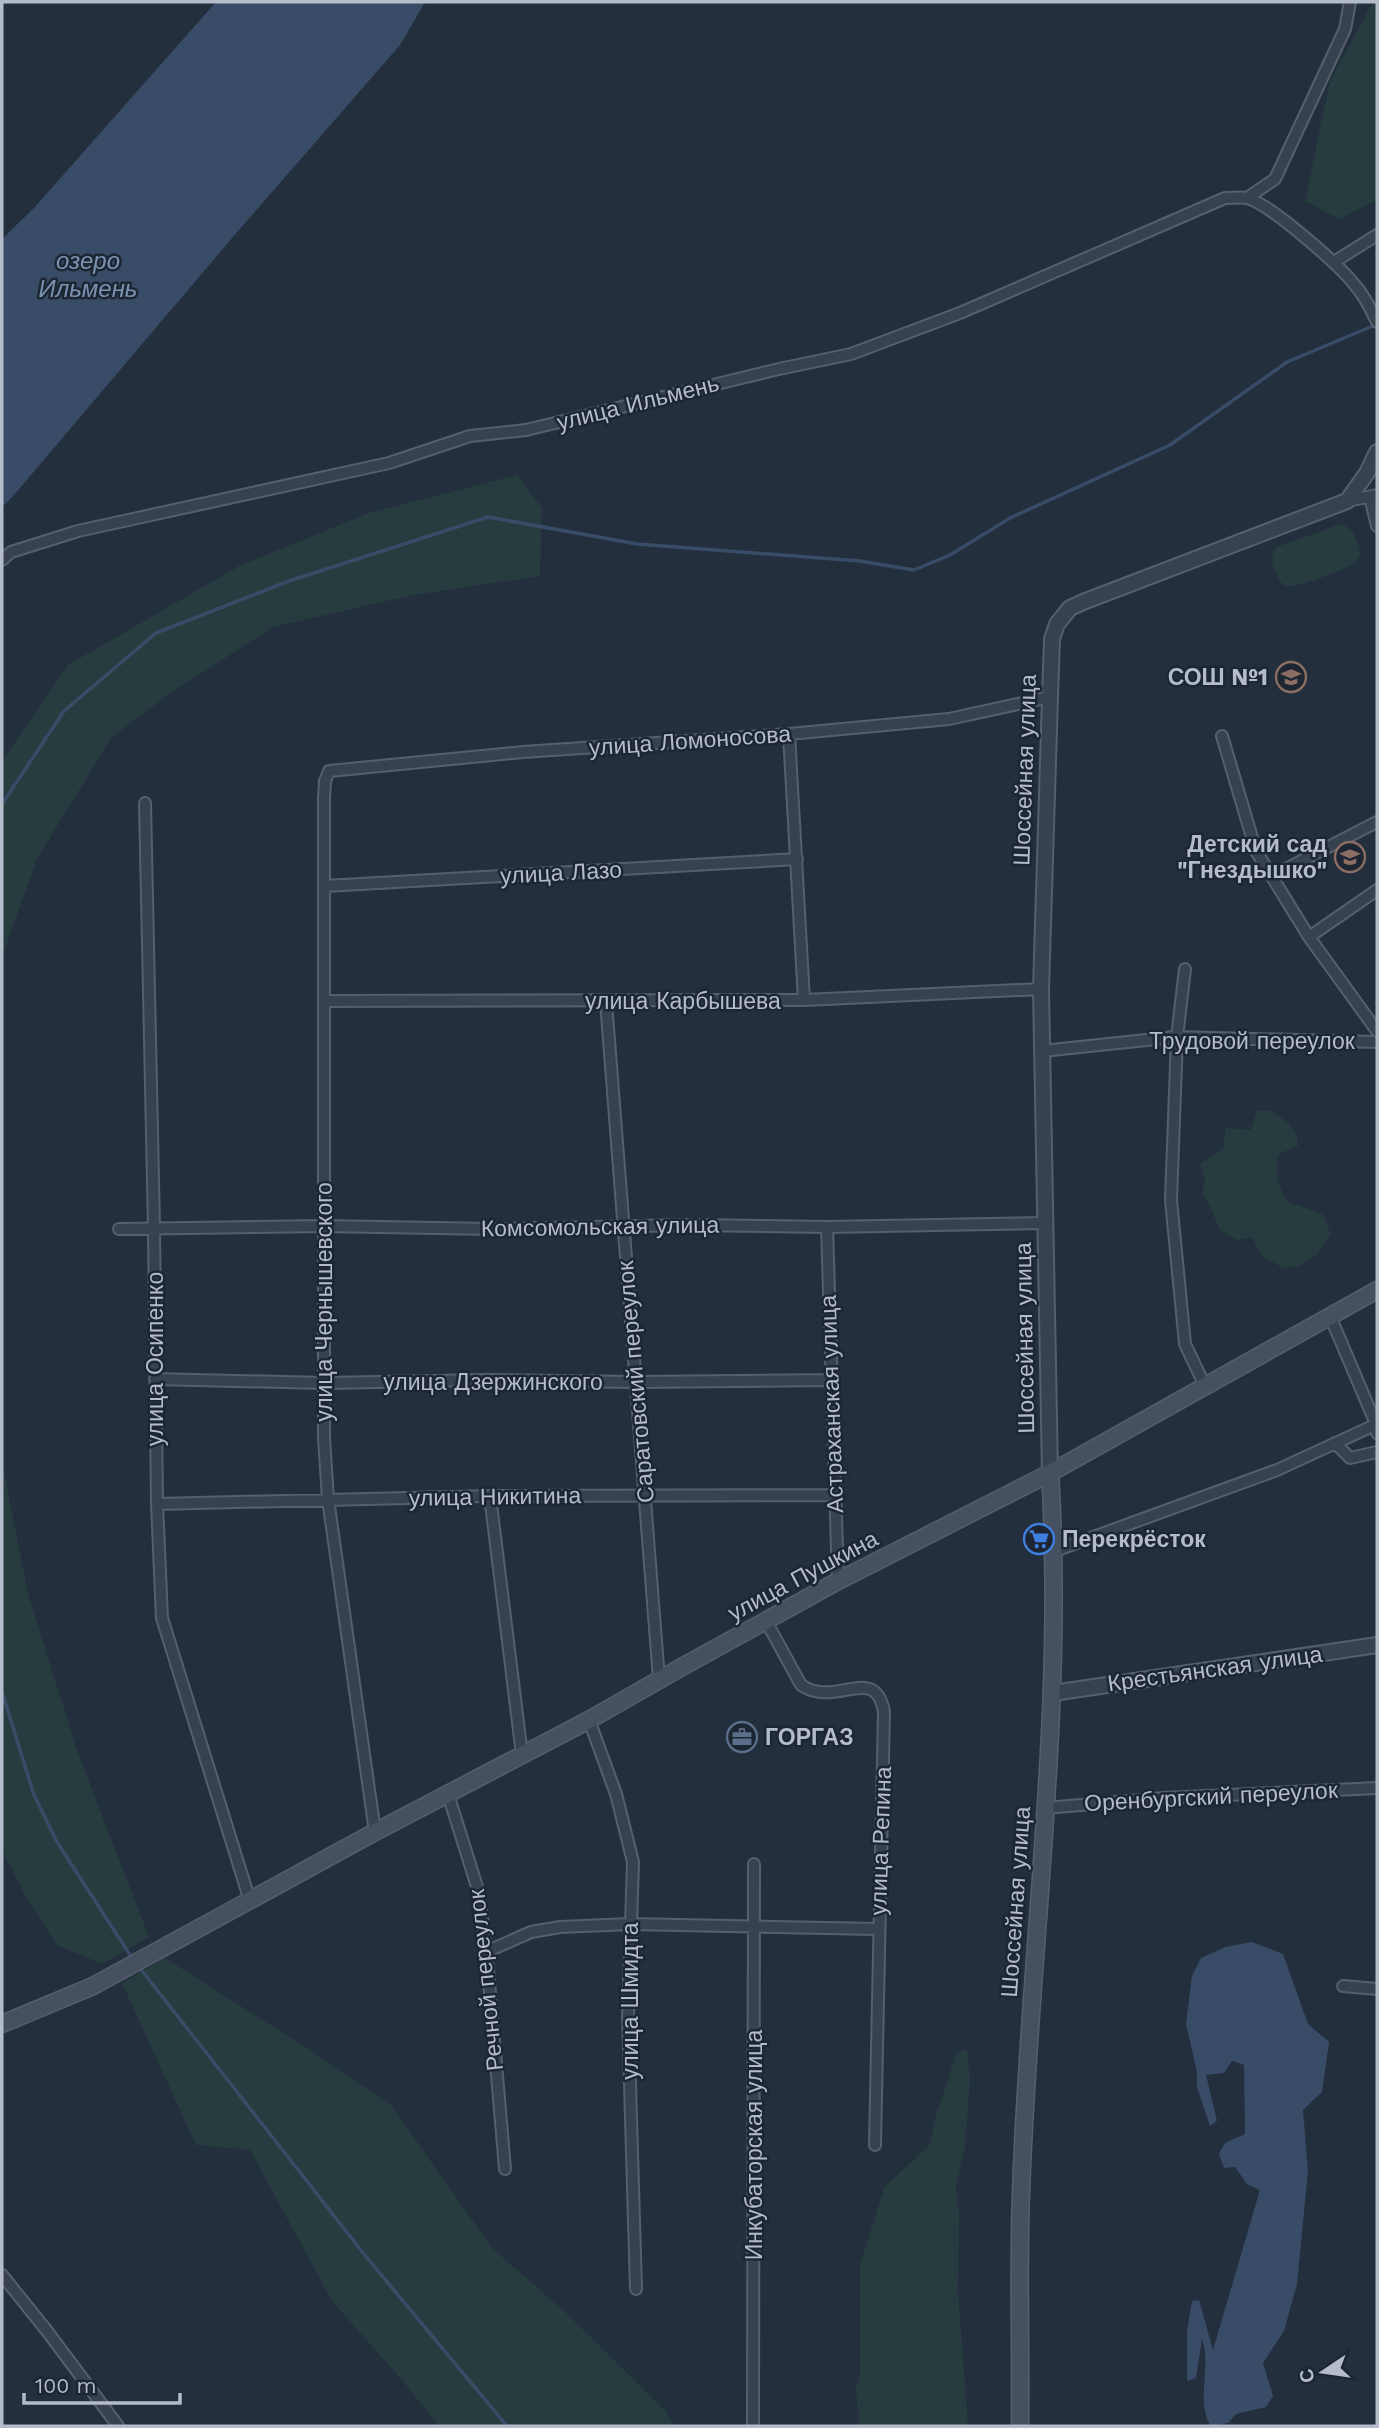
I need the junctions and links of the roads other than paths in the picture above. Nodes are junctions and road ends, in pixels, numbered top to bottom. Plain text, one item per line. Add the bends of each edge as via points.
1 (1350, 2) edge
2 (1247, 198) junction
3 (1377, 235) edge
4 (1335, 262) junction
5 (1377, 321) edge
6 (1377, 452) edge
7 (1374, 496) edge
8 (1347, 501) junction
9 (1377, 526) edge
10 (6, 556) edge
11 (1049, 697) junction
12 (789, 734) junction
13 (1222, 736) dead end
14 (329, 771) joint
15 (145, 803) dead end
16 (1377, 822) edge
17 (797, 859) junction
18 (1272, 876) junction
19 (326, 887) junction
20 (1377, 890) edge
21 (1309, 937) junction
22 (1185, 969) dead end
23 (1041, 989) junction
24 (324, 1000) junction
25 (804, 1000) junction
26 (606, 1002) junction
27 (1377, 1031) edge
28 (1177, 1037) junction
29 (1377, 1042) edge
30 (1042, 1051) junction
31 (1045, 1223) junction
32 (323, 1226) junction
33 (624, 1226) junction
34 (827, 1227) junction
35 (154, 1228) junction
36 (119, 1229) dead end
37 (1377, 1290) edge
38 (1330, 1317) junction
39 (155, 1379) junction
40 (830, 1380) junction
41 (636, 1382) junction
42 (324, 1383) junction
43 (1205, 1386) junction
44 (1377, 1424) edge
45 (1377, 1433) edge
46 (1335, 1443) junction
47 (1377, 1452) edge
48 (1050, 1474) junction
49 (645, 1494) junction
50 (834, 1495) junction
51 (490, 1496) junction
52 (328, 1499) junction
53 (157, 1504) junction
54 (1055, 1551) junction
55 (838, 1581) junction
56 (766, 1621) junction
57 (1377, 1645) edge
58 (659, 1679) junction
59 (1053, 1693) junction
60 (589, 1720) junction
61 (523, 1755) junction
62 (1377, 1788) edge
63 (448, 1794) junction
64 (1045, 1808) junction
65 (375, 1832) junction
66 (754, 1864) dead end
67 (250, 1901) junction
68 (630, 1924) junction
69 (754, 1926) junction
70 (878, 1929) junction
71 (486, 1952) junction
72 (1343, 1986) dead end
73 (1377, 1989) edge
74 (2, 2024) edge
75 (875, 2145) dead end
76 (505, 2169) dead end
77 (2, 2275) edge
78 (636, 2289) dead end
79 (118, 2426) edge
80 (753, 2426) edge
81 (1020, 2426) edge

1 - 2 street, улица Ильмень via 1345,29 1275,179
2 - 4 street
2 - 10 street, улица Ильмень via 1225,198 960,313 851,354 526,430 470,436 389,463 78,531
3 - 4 street
4 - 5 street
6 - 8 street
7 - 8 street
7 - 9 street
8 - 11 street, Шоссейная улица via 1070,608 1052,639
11 - 12 street, улица Ломоносова via 949,719
11 - 23 street, Шоссейная улица
12 - 14 street, улица Ломоносова
12 - 17 street
13 - 18 street via 1256,851
14 - 19 street, улица Чернышевского via 324,799
15 - 35 street, улица Осипенко
16 - 18 street
17 - 19 street, улица Лазо
17 - 25 street
18 - 21 street
19 - 24 street, улица Чернышевского
20 - 21 street
21 - 27 street
22 - 28 street
23 - 25 street, улица Карбышева
23 - 30 street, Шоссейная улица
24 - 26 street, улица Карбышева
24 - 32 street, улица Чернышевского
25 - 26 street, улица Карбышева
26 - 33 street, Саратовский переулок
28 - 29 street, Трудовой переулок
28 - 30 street, Трудовой переулок
28 - 43 street via 1171,1200 1185,1344
30 - 31 street, Шоссейная улица
31 - 34 street, Комсомольская улица
31 - 48 street, Шоссейная улица
32 - 33 street, Комсомольская улица
32 - 35 street, Комсомольская улица
32 - 42 street, улица Чернышевского
33 - 34 street, Комсомольская улица
33 - 41 street, Саратовский переулок
34 - 40 street, Астраханская улица
35 - 36 street, Комсомольская улица
35 - 39 street, улица Осипенко
37 - 38 main road, улица Пушкина
38 - 43 main road, улица Пушкина
38 - 44 street
39 - 42 street, улица Дзержинского
39 - 53 street, улица Осипенко
40 - 41 street, улица Дзержинского
40 - 50 street, Астраханская улица
41 - 42 street, улица Дзержинского
41 - 49 street, Саратовский переулок
42 - 52 street, улица Чернышевского
43 - 48 main road, улица Пушкина
44 - 45 street
44 - 46 street
46 - 47 street via 1350,1458
46 - 54 street via 1277,1470
48 - 54 main road, Шоссейная улица
48 - 55 main road, улица Пушкина
49 - 50 street, улица Никитина
49 - 51 street, улица Никитина
49 - 58 street, Саратовский переулок
50 - 55 street, Астраханская улица
51 - 52 street, улица Никитина
51 - 61 street
52 - 53 street, улица Никитина
52 - 65 street, улица Чернышевского
53 - 67 street, улица Осипенко via 162,1618
54 - 59 main road, Шоссейная улица
55 - 56 main road, улица Пушкина
56 - 58 main road, улица Пушкина
56 - 70 street, улица Репина via 802,1685 811,1692 838,1693 863,1686 882,1698
57 - 59 street, Крестьянская улица
58 - 60 main road, улица Пушкина
59 - 64 main road, Шоссейная улица
60 - 61 main road, улица Пушкина
60 - 68 street, улица Шмидта via 616,1794 633,1861
61 - 63 main road, улица Пушкина
62 - 64 street, Оренбургский переулок
63 - 65 main road, улица Пушкина
63 - 71 street, Речной переулок via 478,1890
64 - 81 main road, Шоссейная улица via 1021,2194
65 - 67 main road, улица Пушкина
66 - 69 street, Инкубаторская улица
67 - 74 main road, улица Пушкина via 93,1986
68 - 69 street
68 - 71 street via 531,1932
68 - 78 street, улица Шмидта via 628,2016
69 - 70 street
69 - 80 street, Инкубаторская улица
70 - 75 street, улица Репина
71 - 76 street, Речной переулок
72 - 73 street
77 - 79 street

